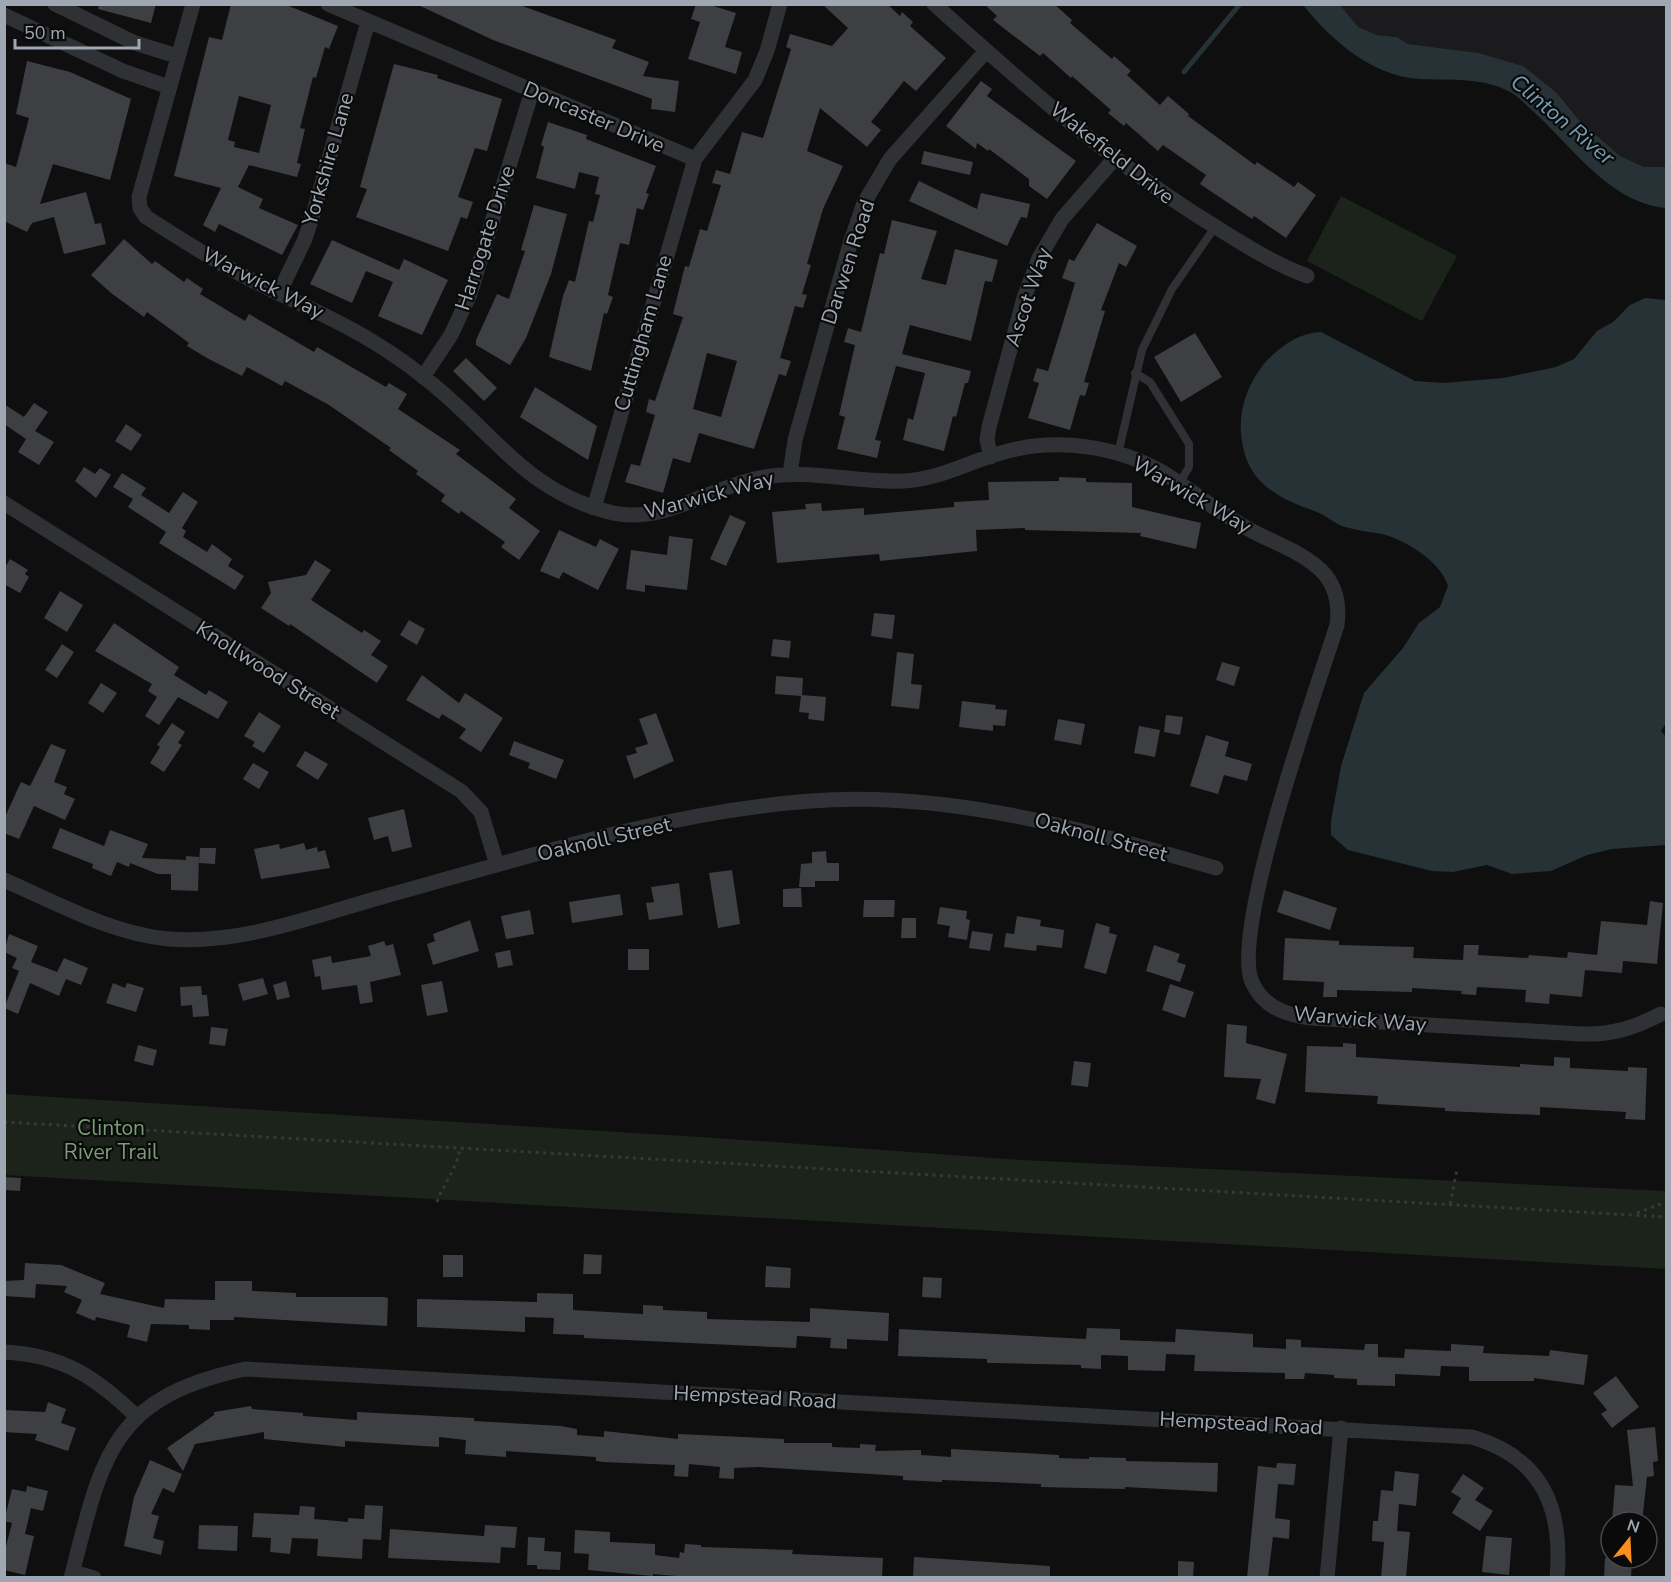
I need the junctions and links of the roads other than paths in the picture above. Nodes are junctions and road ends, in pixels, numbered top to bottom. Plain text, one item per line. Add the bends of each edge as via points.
1 (55, 4) edge
2 (193, 4) edge
3 (328, 4) edge
4 (780, 4) edge
5 (934, 4) edge
6 (6, 14) edge
7 (368, 22) junction
8 (986, 51) junction
9 (177, 56) junction
10 (169, 87) junction
11 (532, 91) junction
12 (1115, 158) junction
13 (694, 159) junction
14 (1215, 227) junction
15 (1307, 276) dead end
16 (279, 293) junction
17 (1135, 373) junction
18 (423, 377) junction
19 (1118, 454) junction
20 (991, 457) junction
21 (790, 474) junction
22 (1179, 484) junction
23 (4, 503) edge
24 (594, 508) junction
25 (497, 865) junction
26 (1216, 868) dead end
27 (4, 880) edge
28 (1662, 1014) dead end
29 (4, 1352) edge
30 (137, 1417) junction
31 (1341, 1428) junction
32 (72, 1575) edge
33 (94, 1578) edge
34 (1327, 1578) edge
35 (1557, 1578) edge

1 - 9 street via 135,43
2 - 9 street
3 - 7 street, Doncaster Drive
4 - 13 street via 754,80
5 - 8 street, Wakefield Drive
6 - 10 street via 123,71
7 - 11 street, Doncaster Drive
7 - 16 street, Yorkshire Lane via 314,212
8 - 12 street, Wakefield Drive
8 - 21 street, Darwen Road via 890,159 864,203 795,440
9 - 10 street, Warwick Way
10 - 16 street, Warwick Way via 139,196 140,208 146,217 196,249
11 - 13 street, Doncaster Drive
11 - 18 street, Harrogate Drive via 470,294 451,335
12 - 14 street, Wakefield Drive
12 - 20 street, Ascot Way via 1050,237 1030,280 989,427
13 - 24 street, Cuttingham Lane
14 - 15 street, Wakefield Drive via 1258,255
14 - 17 lane via 1182,272 1157,316
16 - 18 street, Warwick Way via 375,343
17 - 19 lane
17 - 22 lane via 1150,382 1189,444 1190,467
18 - 24 street, Warwick Way via 525,472 564,496
19 - 20 street, Warwick Way via 1048,446 1005,451
19 - 22 street, Warwick Way via 1140,461
20 - 21 street, Warwick Way via 953,472 919,479
21 - 24 street, Warwick Way via 729,484 654,513 618,514
22 - 28 street, Warwick Way via 1243,526 1309,559 1329,580 1337,598 1337,625 1253,912 1248,967 1252,981 1268,1003 1283,1013 1311,1018 1604,1035 1638,1026
23 - 25 street, Knollwood Street via 461,791 481,812
25 - 26 street, Oaknoll Street via 690,819 810,801 872,800 956,805 1023,816
25 - 27 street, Oaknoll Street via 254,931 188,940 110,925
29 - 30 street via 49,1358 72,1367 100,1384
30 - 31 street, Hempstead Road via 176,1390 245,1369
30 - 32 street, Hempstead Road via 113,1445 101,1468
31 - 34 street
31 - 35 street, Hempstead Road via 1472,1437 1498,1446 1529,1468 1555,1514 1559,1539
32 - 33 street

